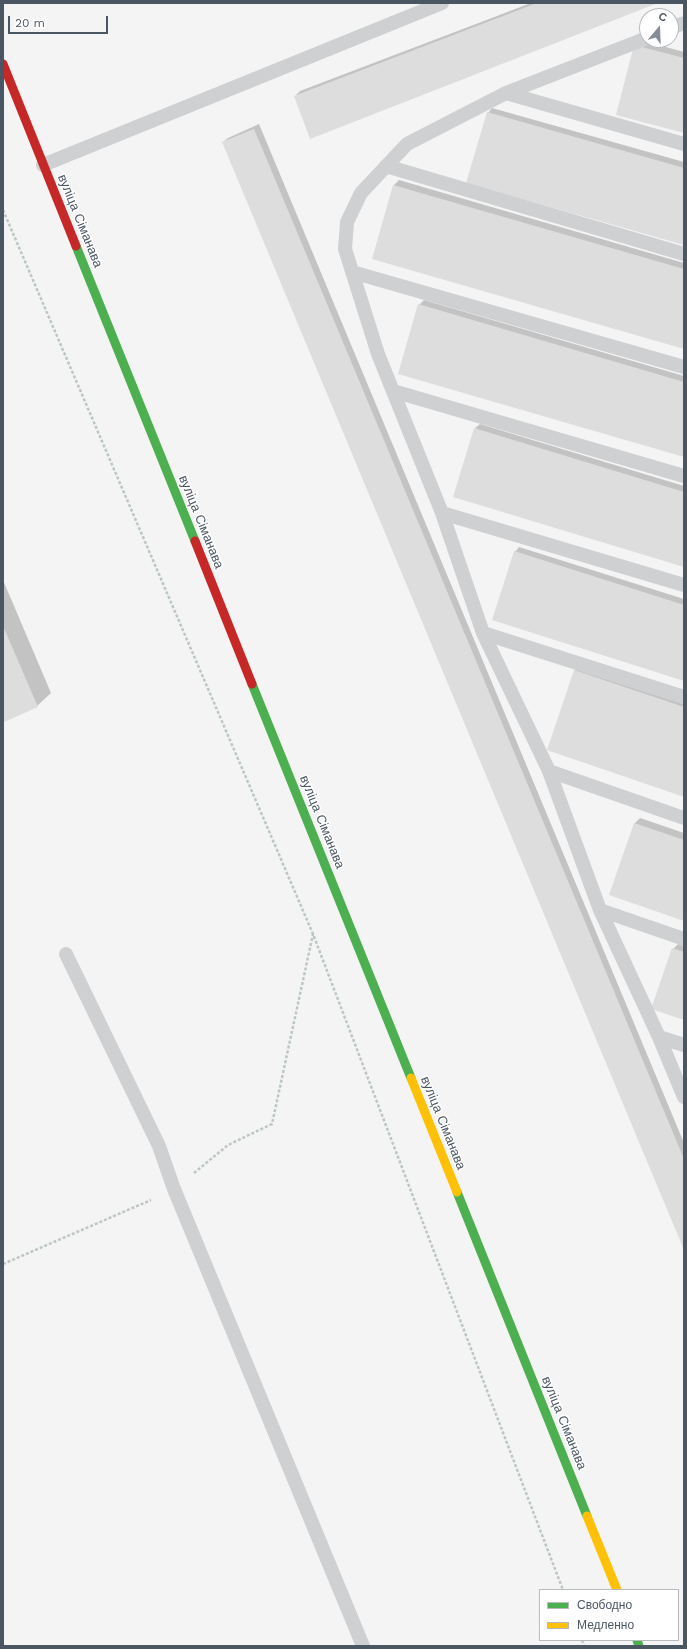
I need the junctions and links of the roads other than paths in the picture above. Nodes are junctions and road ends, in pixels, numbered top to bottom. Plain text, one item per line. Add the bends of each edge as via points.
1 (442, 3) edge
2 (639, 41) edge
3 (3, 64) edge
4 (506, 93) junction
5 (684, 144) edge
6 (43, 165) junction
7 (386, 166) junction
8 (684, 254) edge
9 (352, 272) junction
10 (684, 367) edge
11 (393, 391) junction
12 (684, 476) edge
13 (442, 513) junction
14 (684, 585) edge
15 (483, 633) junction
16 (684, 697) edge
17 (549, 771) junction
18 (684, 818) edge
19 (600, 910) junction
20 (684, 939) edge
21 (66, 954) dead end
22 (659, 1037) junction
23 (684, 1045) edge
24 (684, 1097) edge
25 (617, 1589) edge
26 (363, 1646) edge

1 - 6 lane
2 - 4 lane
3 - 6 main road, вуліца Сіманава
4 - 5 lane
4 - 7 lane via 407,144
6 - 25 main road, вуліца Сіманава
7 - 8 lane
7 - 9 lane via 361,193 347,222 345,249
9 - 10 lane
9 - 11 lane via 378,354
11 - 12 lane
11 - 13 lane
13 - 14 lane
13 - 15 lane
15 - 16 lane
15 - 17 lane
17 - 18 lane
17 - 19 lane
19 - 20 lane
19 - 22 lane
21 - 26 lane via 159,1146 174,1189
22 - 23 lane
22 - 24 lane

